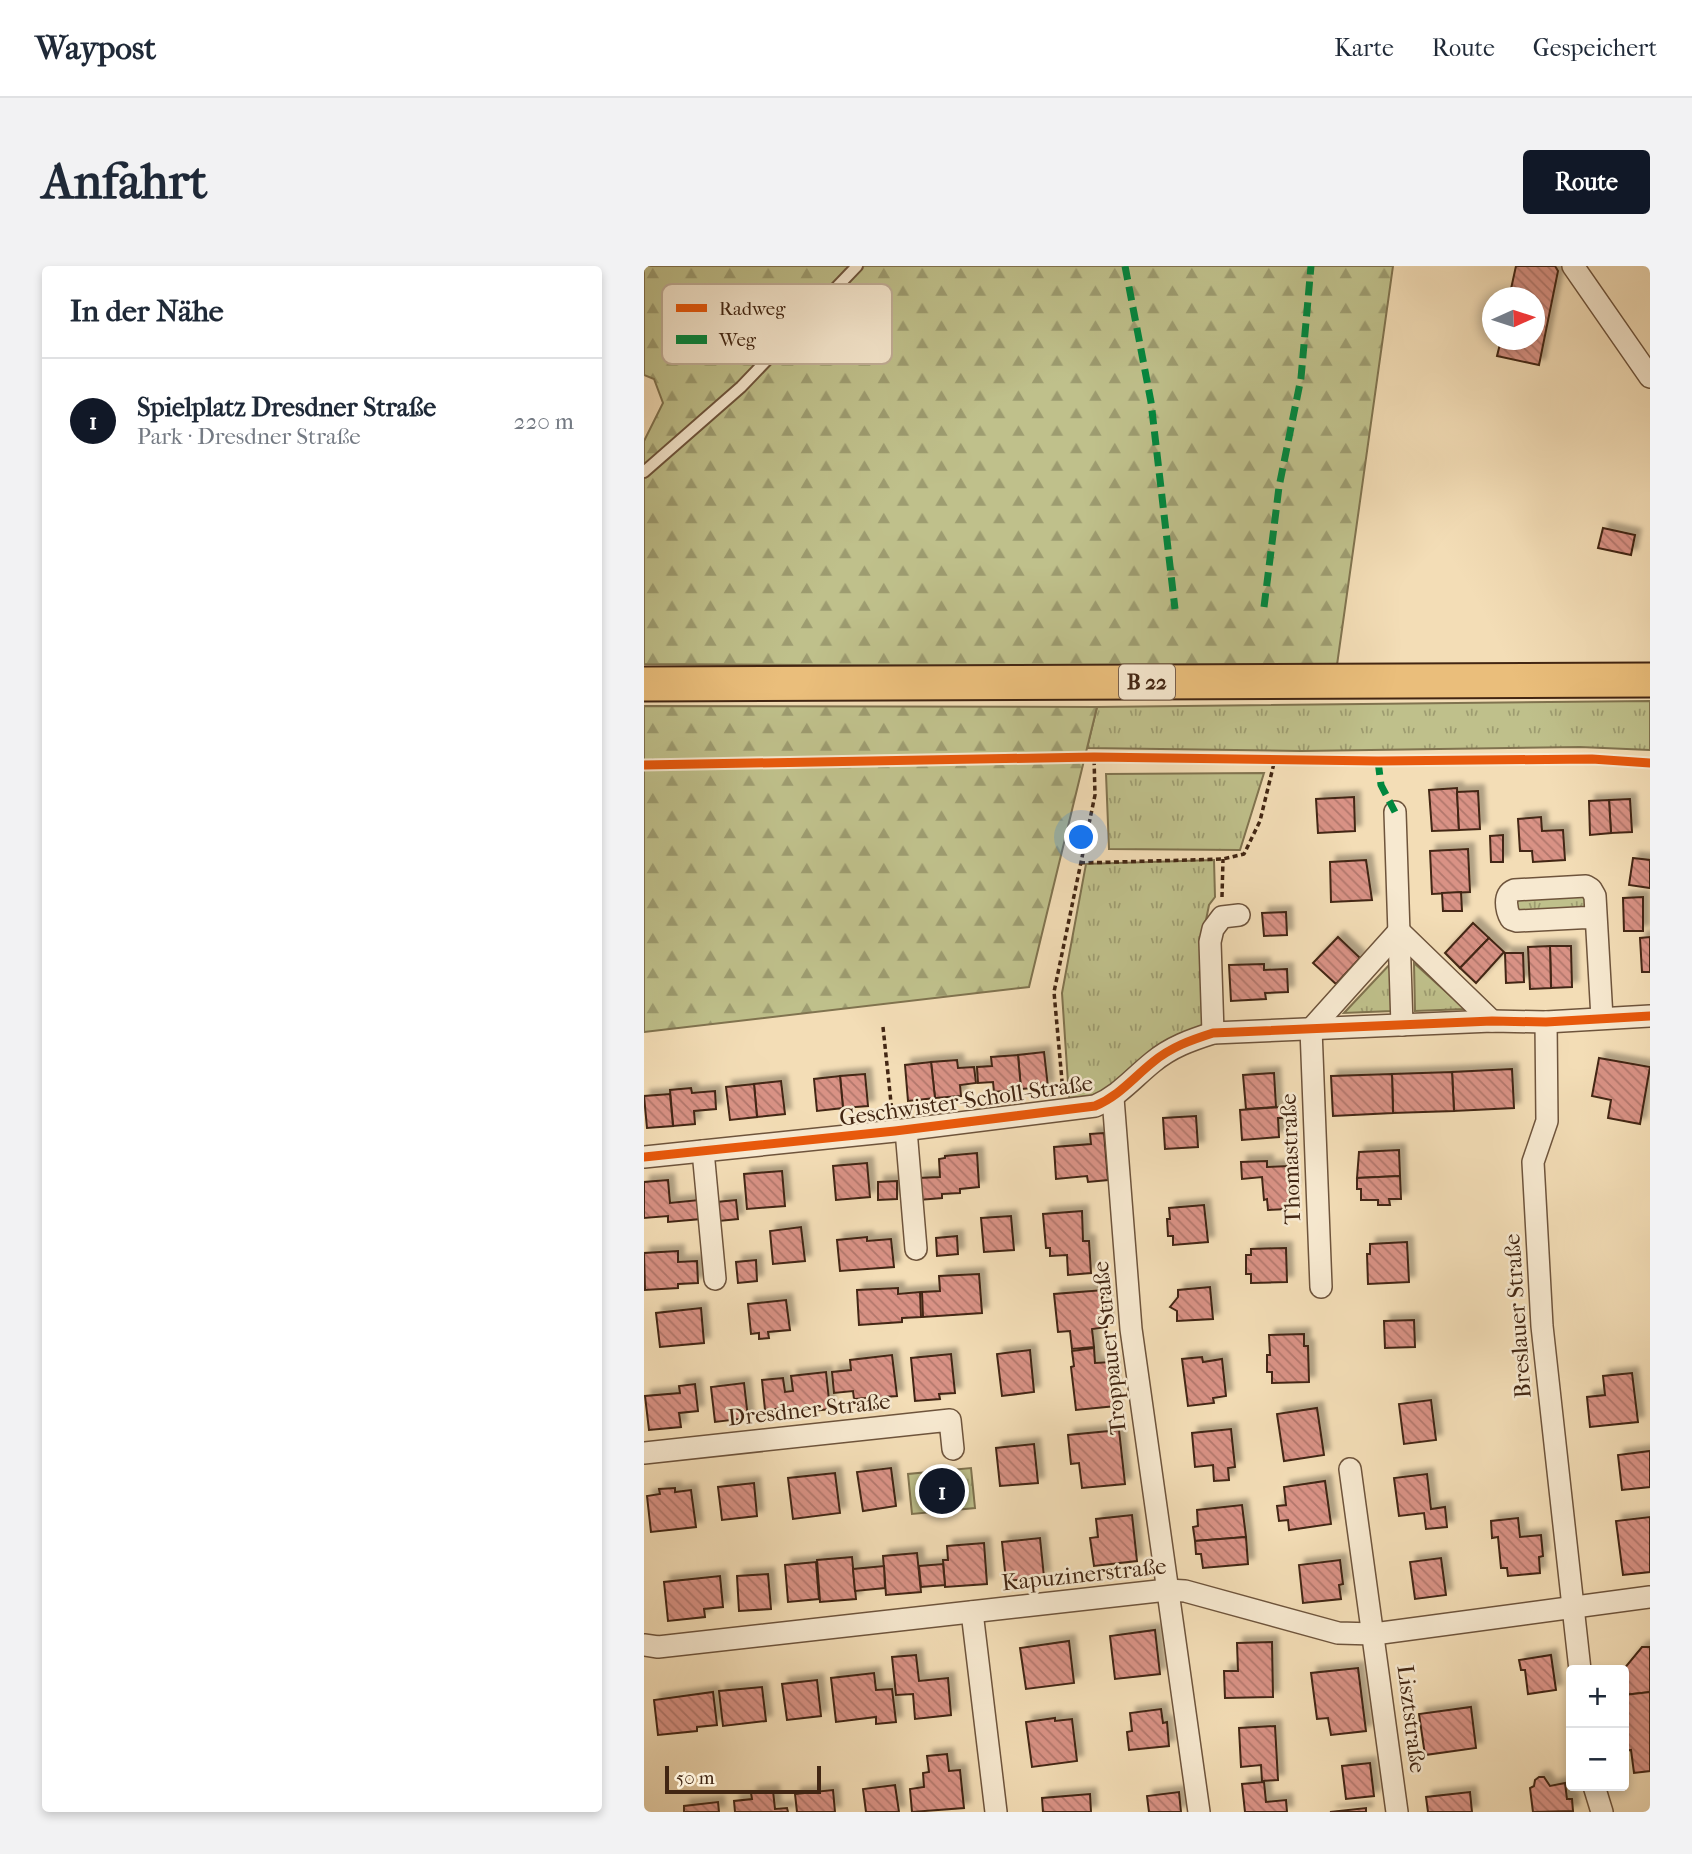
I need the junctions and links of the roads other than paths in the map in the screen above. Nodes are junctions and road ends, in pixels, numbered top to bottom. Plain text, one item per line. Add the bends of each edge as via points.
1 (857, 266) edge
2 (1573, 266) edge
3 (840, 284) edge
4 (763, 364) edge
5 (1650, 377) edge
6 (644, 472) edge
7 (1650, 680) edge
8 (644, 684) edge
9 (1395, 812) dead end
10 (1230, 916) road end
11 (1596, 917) dead end
12 (1399, 932) junction
13 (1650, 1016) edge
14 (1602, 1018) junction
15 (1492, 1021) junction
16 (1546, 1022) junction
17 (1402, 1025) junction
18 (1311, 1029) junction
19 (1213, 1033) junction
20 (1113, 1098) junction
21 (900, 1130) junction
22 (703, 1152) junction
23 (644, 1157) edge
24 (916, 1249) dead end
25 (715, 1279) dead end
26 (1321, 1287) dead end
27 (953, 1449) dead end
28 (644, 1453) edge
29 (1350, 1469) dead end
30 (1167, 1590) junction
31 (1650, 1597) edge
32 (1572, 1606) junction
33 (972, 1612) junction
34 (1374, 1633) junction
35 (644, 1645) edge
36 (1579, 1665) edge
37 (1596, 1791) edge
38 (996, 1812) edge
39 (1199, 1812) edge
40 (1397, 1812) edge
41 (1602, 1812) edge

1 - 3 lane
2 - 5 street
4 - 6 lane
7 - 8 main road, B 22
9 - 12 street
10 - 19 street via 1213,929 1210,942
11 - 14 street
12 - 15 street
12 - 17 street
12 - 18 street
13 - 14 street, Geschwister-Scholl-Straße
14 - 16 street, Geschwister-Scholl-Straße
15 - 16 street, Geschwister-Scholl-Straße
15 - 17 street, Geschwister-Scholl-Straße
16 - 32 street, Breslauer Straße via 1547,1121 1534,1162 1542,1326
17 - 18 street, Geschwister-Scholl-Straße
18 - 19 street, Geschwister-Scholl-Straße
18 - 26 street, Thomastraße
19 - 20 street, Geschwister-Scholl-Straße via 1180,1044
20 - 21 street, Geschwister-Scholl-Straße via 1095,1107
20 - 30 street, Troppauer Straße via 1131,1329
21 - 22 street, Geschwister-Scholl-Straße
21 - 24 street, Geschwister-Scholl-Straße
22 - 23 street, Geschwister-Scholl-Straße
22 - 25 street
27 - 28 street, Dresdner Straße via 950,1420
29 - 34 street, Lisztstraße
30 - 33 street, Kapuzinerstraße
30 - 34 street, Kapuzinerstraße via 1339,1633
30 - 39 street, Troppauer Straße
31 - 32 street, Kapuzinerstraße
32 - 34 street, Kapuzinerstraße
32 - 36 street, Breslauer Straße
33 - 35 street, Kapuzinerstraße
33 - 38 street
34 - 40 street, Lisztstraße
37 - 41 street

